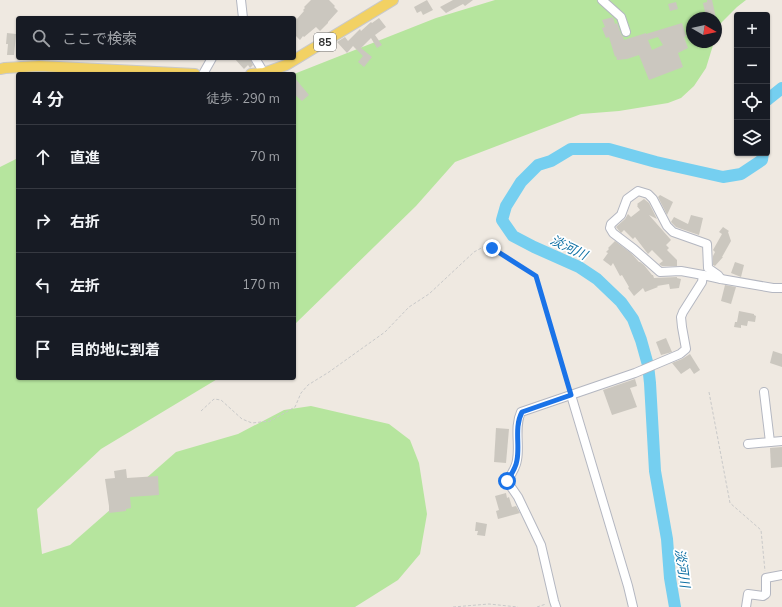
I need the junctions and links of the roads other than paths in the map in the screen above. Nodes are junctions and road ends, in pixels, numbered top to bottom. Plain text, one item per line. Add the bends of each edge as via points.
1 (241, 0) edge
2 (394, 0) edge
3 (602, 0) edge
4 (243, 16) edge
5 (626, 32) dead end
6 (296, 59) edge
7 (211, 60) edge
8 (256, 60) edge
9 (294, 60) edge
10 (2, 66) edge
11 (155, 72) edge
12 (204, 72) edge
13 (263, 72) edge
14 (267, 72) edge
15 (703, 275) junction
16 (721, 280) junction
17 (782, 288) edge
18 (764, 392) dead end
19 (571, 395) junction
20 (782, 440) edge
21 (770, 442) junction
22 (748, 444) dead end
23 (782, 575) edge
24 (555, 604) edge
25 (633, 607) edge
26 (746, 607) edge

1 - 4 street
2 - 6 main road, 85
3 - 5 street via 621,17
7 - 12 street
8 - 13 street
9 - 14 main road, 85
10 - 11 main road
15 - 16 street
15 - 16 street via 681,271 660,272 613,233 611,224 620,214 626,199 638,191 648,194 673,232 707,244 708,268
15 - 19 street via 702,282 681,317 686,349 663,362
16 - 17 street
18 - 21 street
19 - 24 street via 522,412 518,423 517,461 507,481 518,497 541,545
19 - 25 street
20 - 21 street
21 - 22 street
23 - 26 street via 766,578 766,594 748,594

